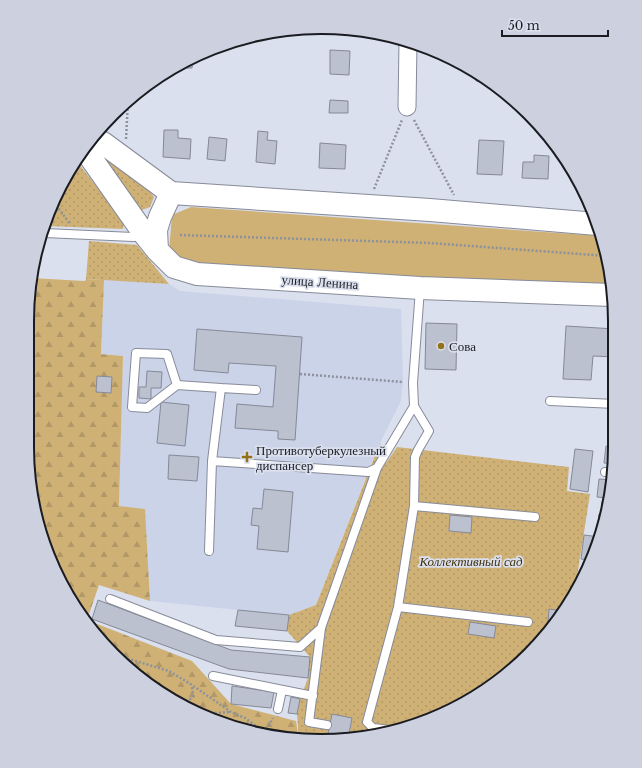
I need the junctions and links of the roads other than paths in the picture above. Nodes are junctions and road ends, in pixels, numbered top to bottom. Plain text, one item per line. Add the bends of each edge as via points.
1 (408, 48) edge
2 (407, 107) road end
3 (96, 142) edge
4 (88, 154) edge
5 (171, 192) junction
6 (591, 223) edge
7 (48, 233) edge
8 (151, 243) junction
9 (420, 288) junction
10 (607, 295) edge
11 (177, 385) junction
12 (221, 388) junction
13 (256, 390) dead end
14 (550, 401) dead end
15 (608, 404) edge
16 (414, 406) junction
17 (212, 460) junction
18 (377, 468) junction
19 (414, 506) junction
20 (535, 517) dead end
21 (209, 551) dead end
22 (110, 599) dead end
23 (398, 607) junction
24 (528, 622) dead end
25 (321, 628) junction
26 (214, 676) dead end
27 (282, 690) junction
28 (313, 696) junction
29 (278, 709) road end
30 (327, 725) dead end
31 (376, 728) edge

1 - 2 street
3 - 5 main road via 103,143
4 - 8 main road, улица Ленина
5 - 6 main road
5 - 8 main road
7 - 8 lane via 134,237
8 - 9 main road, улица Ленина via 174,267 197,274
9 - 10 main road, улица Ленина
9 - 16 lane
11 - 11 lane via 148,408 132,407 136,352 167,354
11 - 12 lane
12 - 13 lane
12 - 17 lane
14 - 15 lane
16 - 18 lane
16 - 19 lane via 429,431 415,457
17 - 18 lane via 368,472
17 - 21 lane
18 - 25 lane
19 - 20 lane
19 - 23 lane
22 - 25 lane via 216,640 300,647
23 - 24 lane
23 - 31 lane via 367,722
25 - 28 lane
26 - 27 lane
27 - 28 lane
27 - 29 lane
28 - 30 lane via 309,722

